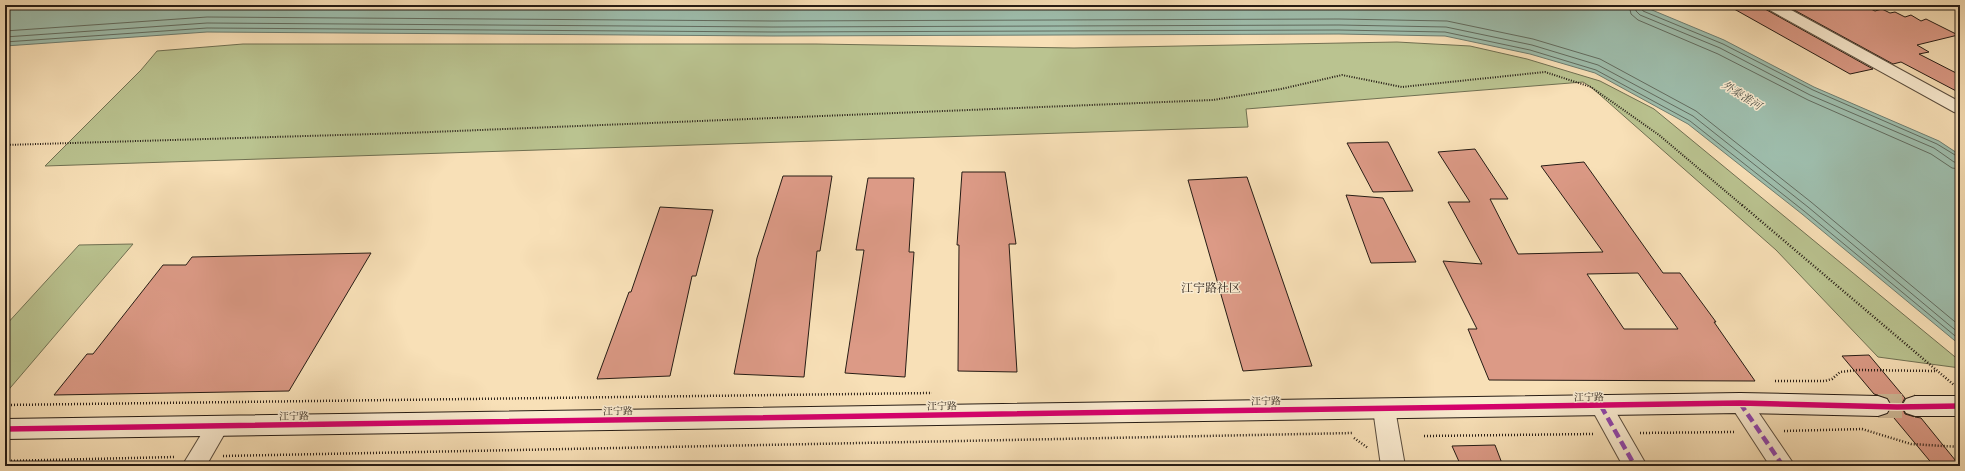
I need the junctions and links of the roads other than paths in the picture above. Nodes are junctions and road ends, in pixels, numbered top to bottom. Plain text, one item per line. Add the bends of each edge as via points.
1 (1771, 5) edge
2 (1960, 109) edge
3 (1957, 396) edge
4 (1740, 403) junction
5 (1600, 406) junction
6 (1878, 406) tunnel mouth
7 (1915, 406) tunnel mouth
8 (1384, 409) junction
9 (218, 426) junction
10 (5, 429) edge
11 (196, 462) edge
12 (1393, 466) edge
13 (1635, 466) edge
14 (1783, 466) edge

1 - 2 street
3 - 7 street
4 - 5 street, 江宁路
4 - 6 street, 江宁路
4 - 14 street
5 - 8 street, 江宁路
5 - 13 street
8 - 9 street, 江宁路
8 - 12 street
9 - 10 street, 江宁路
9 - 11 street

